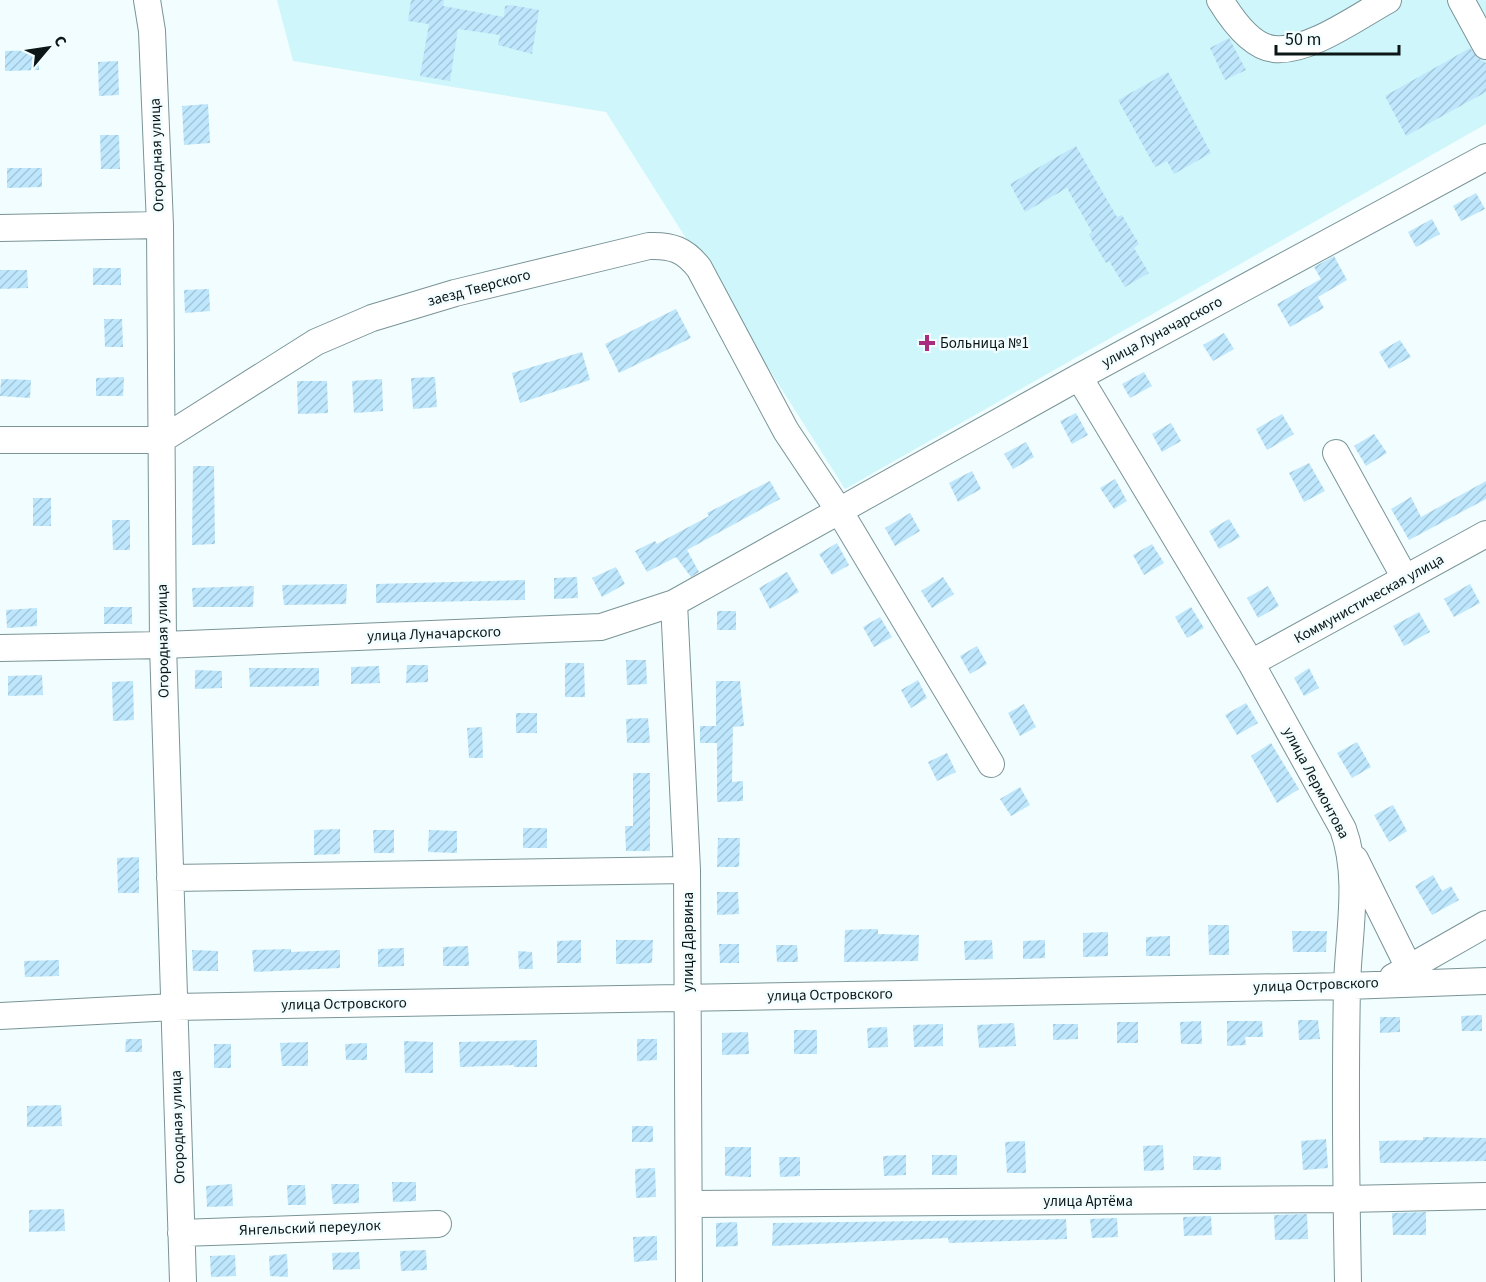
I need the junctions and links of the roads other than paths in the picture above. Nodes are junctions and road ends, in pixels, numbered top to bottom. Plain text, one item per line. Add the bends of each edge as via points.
1 (147, 0) edge
2 (1220, 0) edge
3 (1388, 0) edge
4 (1461, 0) edge
5 (1486, 46) edge
6 (1486, 158) edge
7 (160, 225) junction
8 (0, 228) edge
9 (1078, 377) junction
10 (0, 440) edge
11 (161, 440) junction
12 (1336, 453) dead end
13 (840, 512) junction
14 (1486, 534) edge
15 (1405, 578) junction
16 (674, 603) junction
17 (163, 645) junction
18 (0, 648) edge
19 (1251, 663) junction
20 (991, 764) dead end
21 (1350, 848) junction
22 (687, 870) junction
23 (170, 878) junction
24 (1486, 924) edge
25 (1408, 968) junction
26 (1486, 981) edge
27 (1383, 983) junction
28 (1347, 986) junction
29 (688, 997) junction
30 (174, 1007) junction
31 (0, 1016) edge
32 (1486, 1196) edge
33 (1347, 1199) junction
34 (689, 1204) junction
35 (438, 1224) dead end
36 (181, 1233) junction
37 (183, 1282) edge
38 (689, 1282) edge
39 (1348, 1282) edge

1 - 7 street, Огородная улица via 152,31
2 - 3 street via 1250,38 1272,50 1299,48
4 - 5 street
6 - 9 street, улица Луначарского
7 - 8 street
7 - 11 street, Огородная улица
9 - 13 street, улица Луначарского
9 - 19 street, улица Лермонтова
10 - 11 street
11 - 13 street, заезд Тверского via 316,342 372,318 456,293 663,245 684,253 699,268 786,431
11 - 17 street, Огородная улица
12 - 15 street
13 - 16 street, улица Луначарского
13 - 20 street
14 - 15 street, Коммунистическая улица
15 - 19 street, Коммунистическая улица
16 - 17 street, улица Луначарского via 601,627
16 - 22 street, улица Дарвина
17 - 18 street, улица Луначарского
17 - 23 street, Огородная улица
19 - 21 street, улица Лермонтова
21 - 25 street
21 - 28 street, улица Лермонтова
22 - 23 street
22 - 29 street, улица Дарвина
23 - 30 street, Огородная улица
24 - 25 street
25 - 27 street
26 - 27 street, улица Островского
27 - 28 street, улица Островского
28 - 29 street, улица Островского
28 - 33 street, улица Лермонтова
29 - 30 street, улица Островского
29 - 34 street, улица Дарвина
30 - 31 street, улица Островского
30 - 36 street, Огородная улица
32 - 33 street, улица Артёма
33 - 34 street, улица Артёма
33 - 39 street, улица Лермонтова
34 - 38 street, улица Дарвина
35 - 36 street, Янгельский переулок
36 - 37 street, Огородная улица

